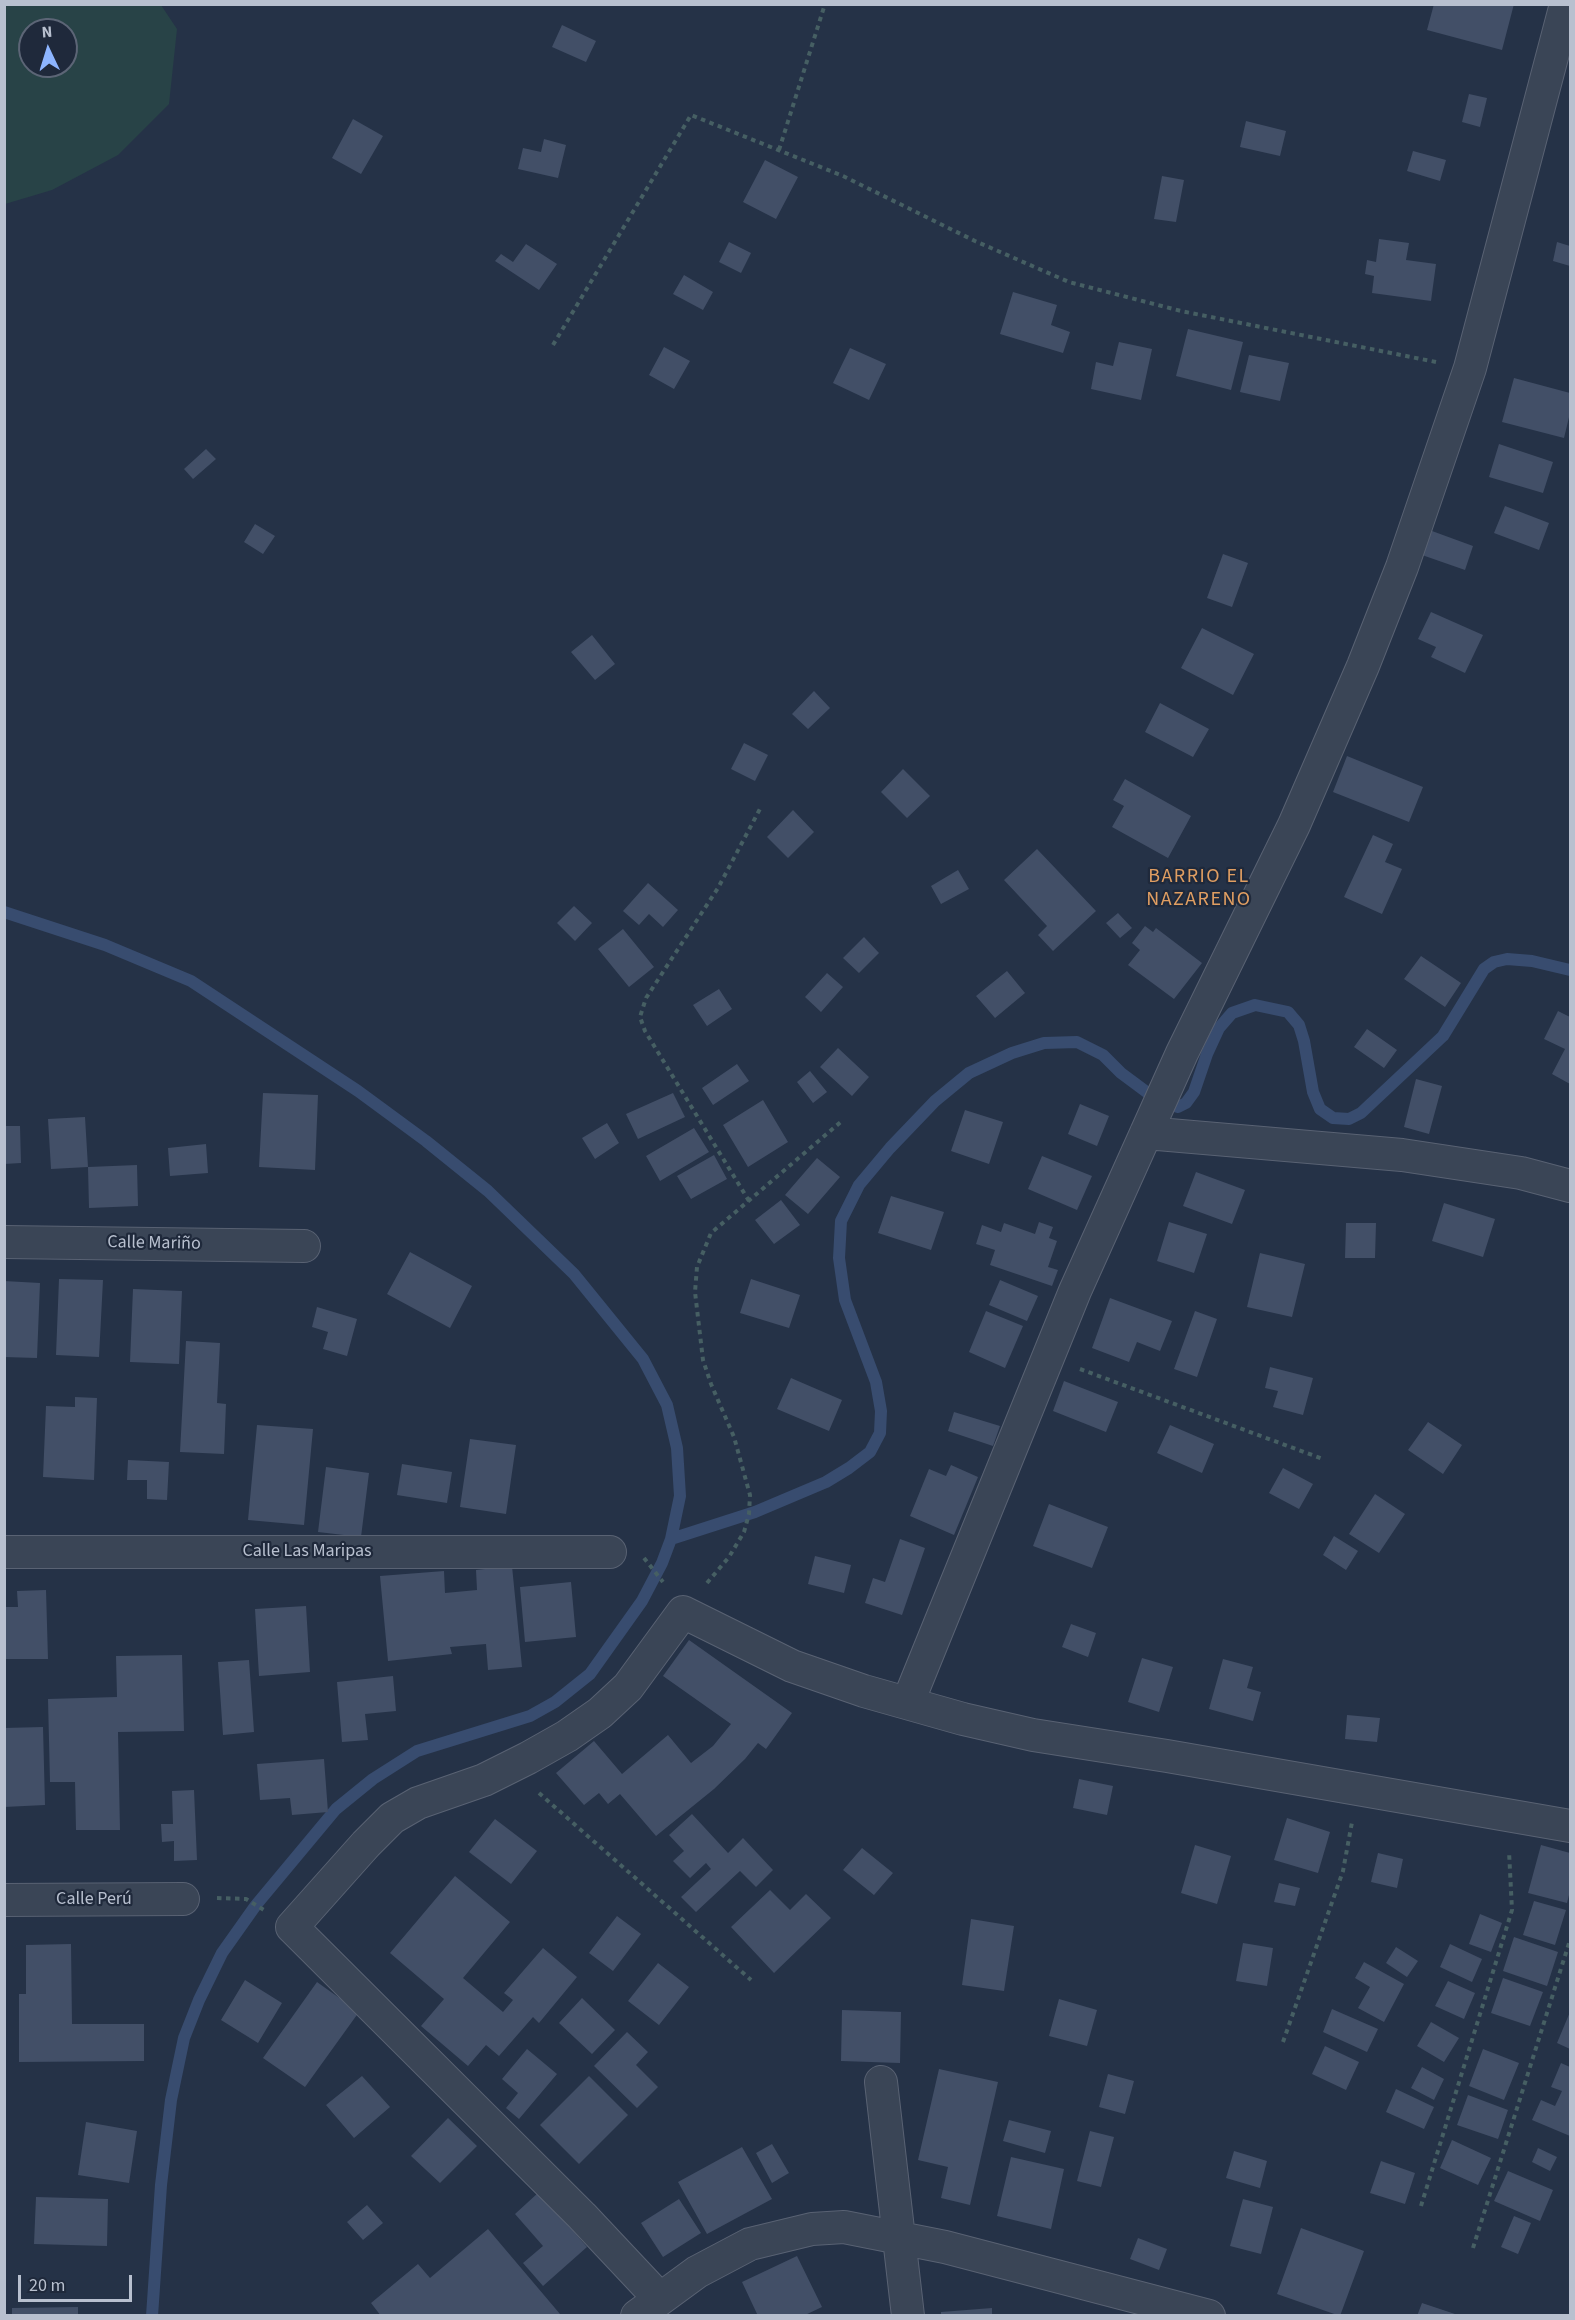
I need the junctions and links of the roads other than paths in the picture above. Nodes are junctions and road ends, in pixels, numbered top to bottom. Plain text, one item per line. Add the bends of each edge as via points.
1 (1566, 4) edge
2 (1146, 1133) junction
3 (1570, 1186) edge
4 (4, 1242) edge
5 (304, 1246) dead end
6 (4, 1552) edge
7 (610, 1552) road end
8 (908, 1702) junction
9 (1570, 1826) edge
10 (183, 1899) road end
11 (4, 1900) edge
12 (880, 2082) dead end
13 (898, 2237) junction
14 (648, 2307) edge
15 (908, 2316) edge
16 (1209, 2316) edge

1 - 2 street via 1470,368 1406,556 1294,825
2 - 3 street via 1402,1155 1521,1173
2 - 8 street via 1075,1291
4 - 5 street, Calle Mariño
6 - 7 street, Calle Las Maripas
8 - 9 street via 1033,1735
8 - 14 street via 792,1666 683,1612 628,1687 600,1713 567,1737 484,1780 418,1803 392,1818 292,1927 582,2216
10 - 11 street, Calle Perú
12 - 13 street
13 - 14 street via 844,2227 812,2229 750,2244 697,2272
13 - 15 street
13 - 16 street

